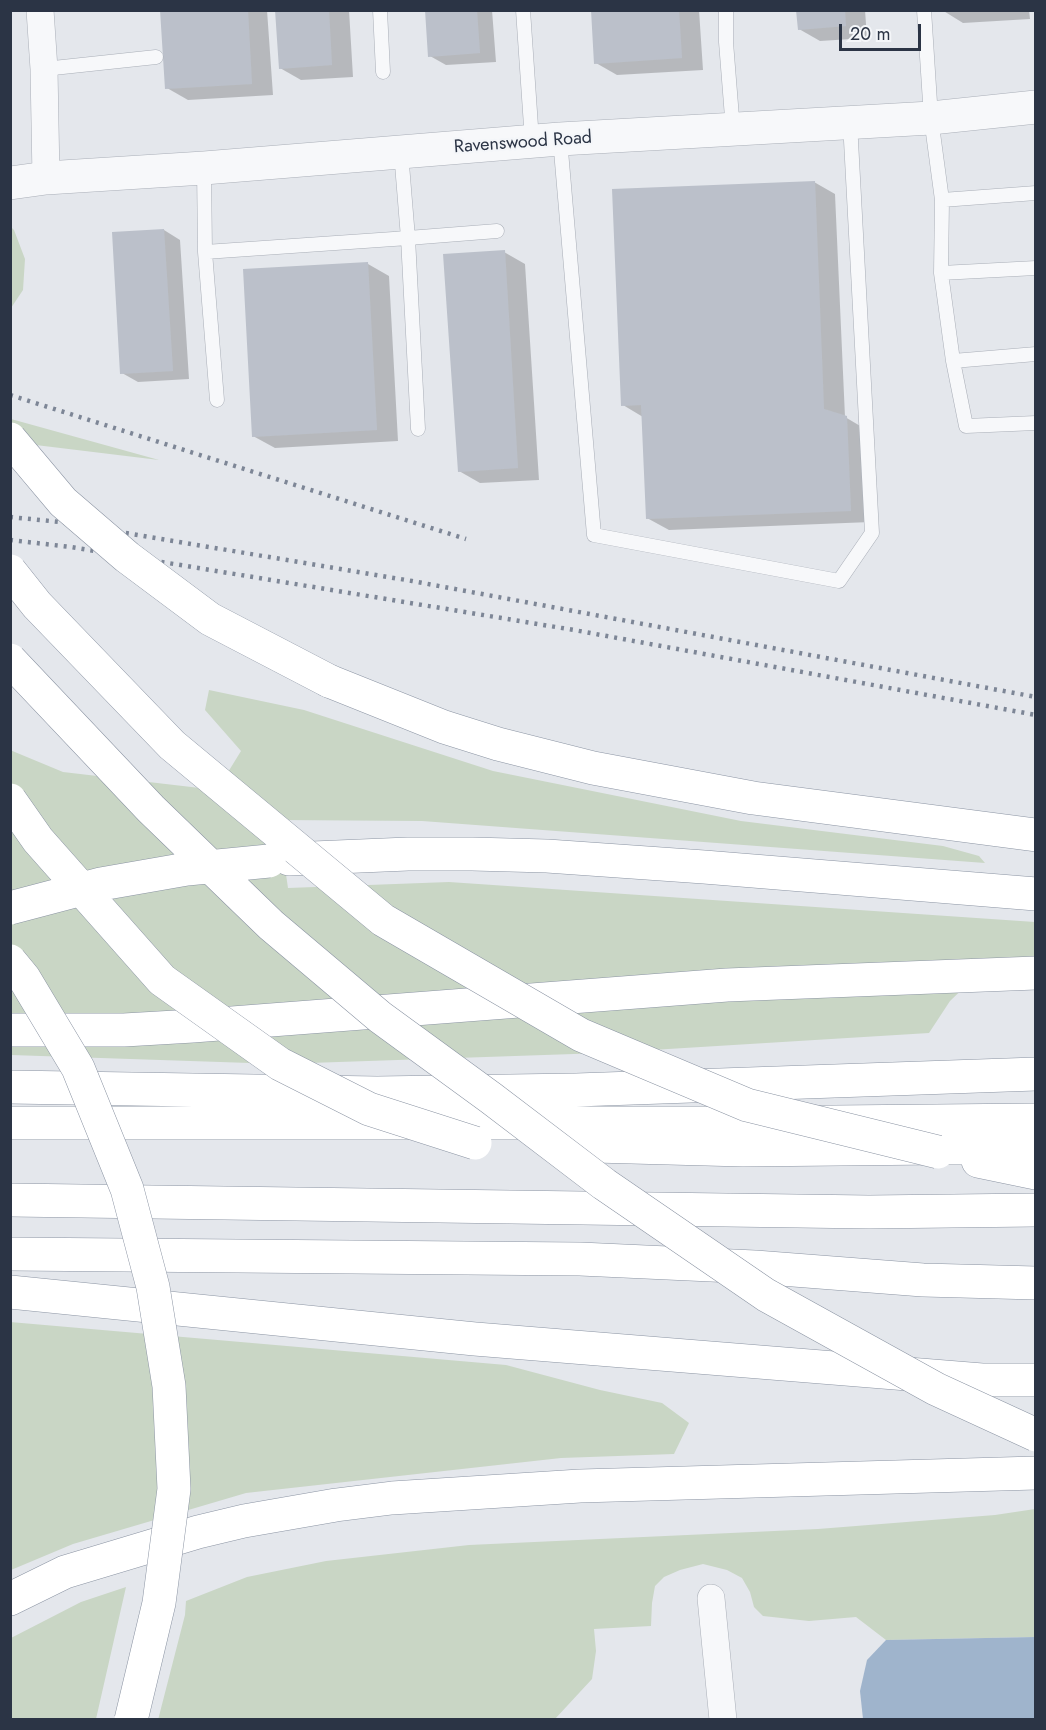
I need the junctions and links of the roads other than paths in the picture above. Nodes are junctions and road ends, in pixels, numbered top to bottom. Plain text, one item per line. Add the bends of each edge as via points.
1 (40, 10) edge
2 (380, 10) edge
3 (523, 10) edge
4 (726, 10) edge
5 (924, 10) edge
6 (156, 57) dead end
7 (44, 69) junction
8 (383, 72) dead end
9 (1035, 107) edge
10 (931, 118) junction
11 (850, 122) junction
12 (733, 130) junction
13 (546, 140) junction
14 (401, 152) junction
15 (204, 168) junction
16 (46, 178) junction
17 (10, 183) edge
18 (1035, 193) edge
19 (942, 200) junction
20 (497, 231) dead end
21 (408, 238) junction
22 (205, 252) junction
23 (1035, 268) edge
24 (941, 273) junction
25 (1035, 354) edge
26 (953, 361) junction
27 (217, 400) dead end
28 (1035, 423) edge
29 (418, 429) dead end
30 (10, 439) edge
31 (10, 571) edge
32 (10, 660) edge
33 (10, 800) edge
34 (1035, 836) edge
35 (1035, 894) edge
36 (10, 908) edge
37 (10, 961) edge
38 (1035, 973) edge
39 (10, 1030) edge
40 (1035, 1074) edge
41 (10, 1087) edge
42 (1035, 1120) edge
43 (10, 1123) edge
44 (1035, 1147) edge
45 (1035, 1173) edge
46 (10, 1200) edge
47 (1035, 1210) edge
48 (10, 1254) edge
49 (1035, 1283) edge
50 (10, 1292) edge
51 (1035, 1380) edge
52 (1035, 1435) edge
53 (1035, 1473) edge
54 (711, 1598) dead end
55 (10, 1599) edge
56 (131, 1719) edge
57 (723, 1719) edge

1 - 7 street
2 - 8 lane
3 - 13 lane
4 - 12 lane
5 - 10 lane
6 - 7 lane
7 - 16 street
9 - 10 street, Ravenswood Road
10 - 11 street, Ravenswood Road
10 - 19 lane
11 - 12 street, Ravenswood Road
11 - 13 lane via 872,533 839,581 594,535
12 - 13 street, Ravenswood Road
13 - 14 street, Ravenswood Road
14 - 15 street, Ravenswood Road
14 - 21 lane
15 - 16 street, Ravenswood Road
15 - 22 lane
16 - 17 street, Ravenswood Road
18 - 19 lane
19 - 24 lane
20 - 21 lane
21 - 22 lane
21 - 29 lane
22 - 27 lane
23 - 24 lane
24 - 26 lane
25 - 26 lane
26 - 28 lane via 966,426
30 - 34 highway, bridge via 63,502 127,557 210,619 329,681 444,727 603,770 762,800
31 - 45 highway, bridge via 37,605 172,745 383,920 581,1035 747,1105
32 - 52 highway, bridge via 151,809 271,925 380,1017 604,1184 766,1295 936,1389
33 - 44 highway, bridge via 38,840 162,980 280,1064 369,1109 475,1143 743,1150
35 - 36 highway, bridge via 547,856 398,854 187,869 100,884
37 - 56 highway, bridge via 78,1068 127,1189 153,1287 169,1386 174,1489 159,1603
38 - 39 highway via 727,986 193,1026
40 - 41 highway via 377,1093
42 - 43 highway
46 - 47 highway via 869,1212
48 - 49 highway via 580,1259
50 - 51 highway via 475,1339 982,1380
53 - 55 highway via 580,1486 336,1505 198,1532 65,1572
54 - 57 street

